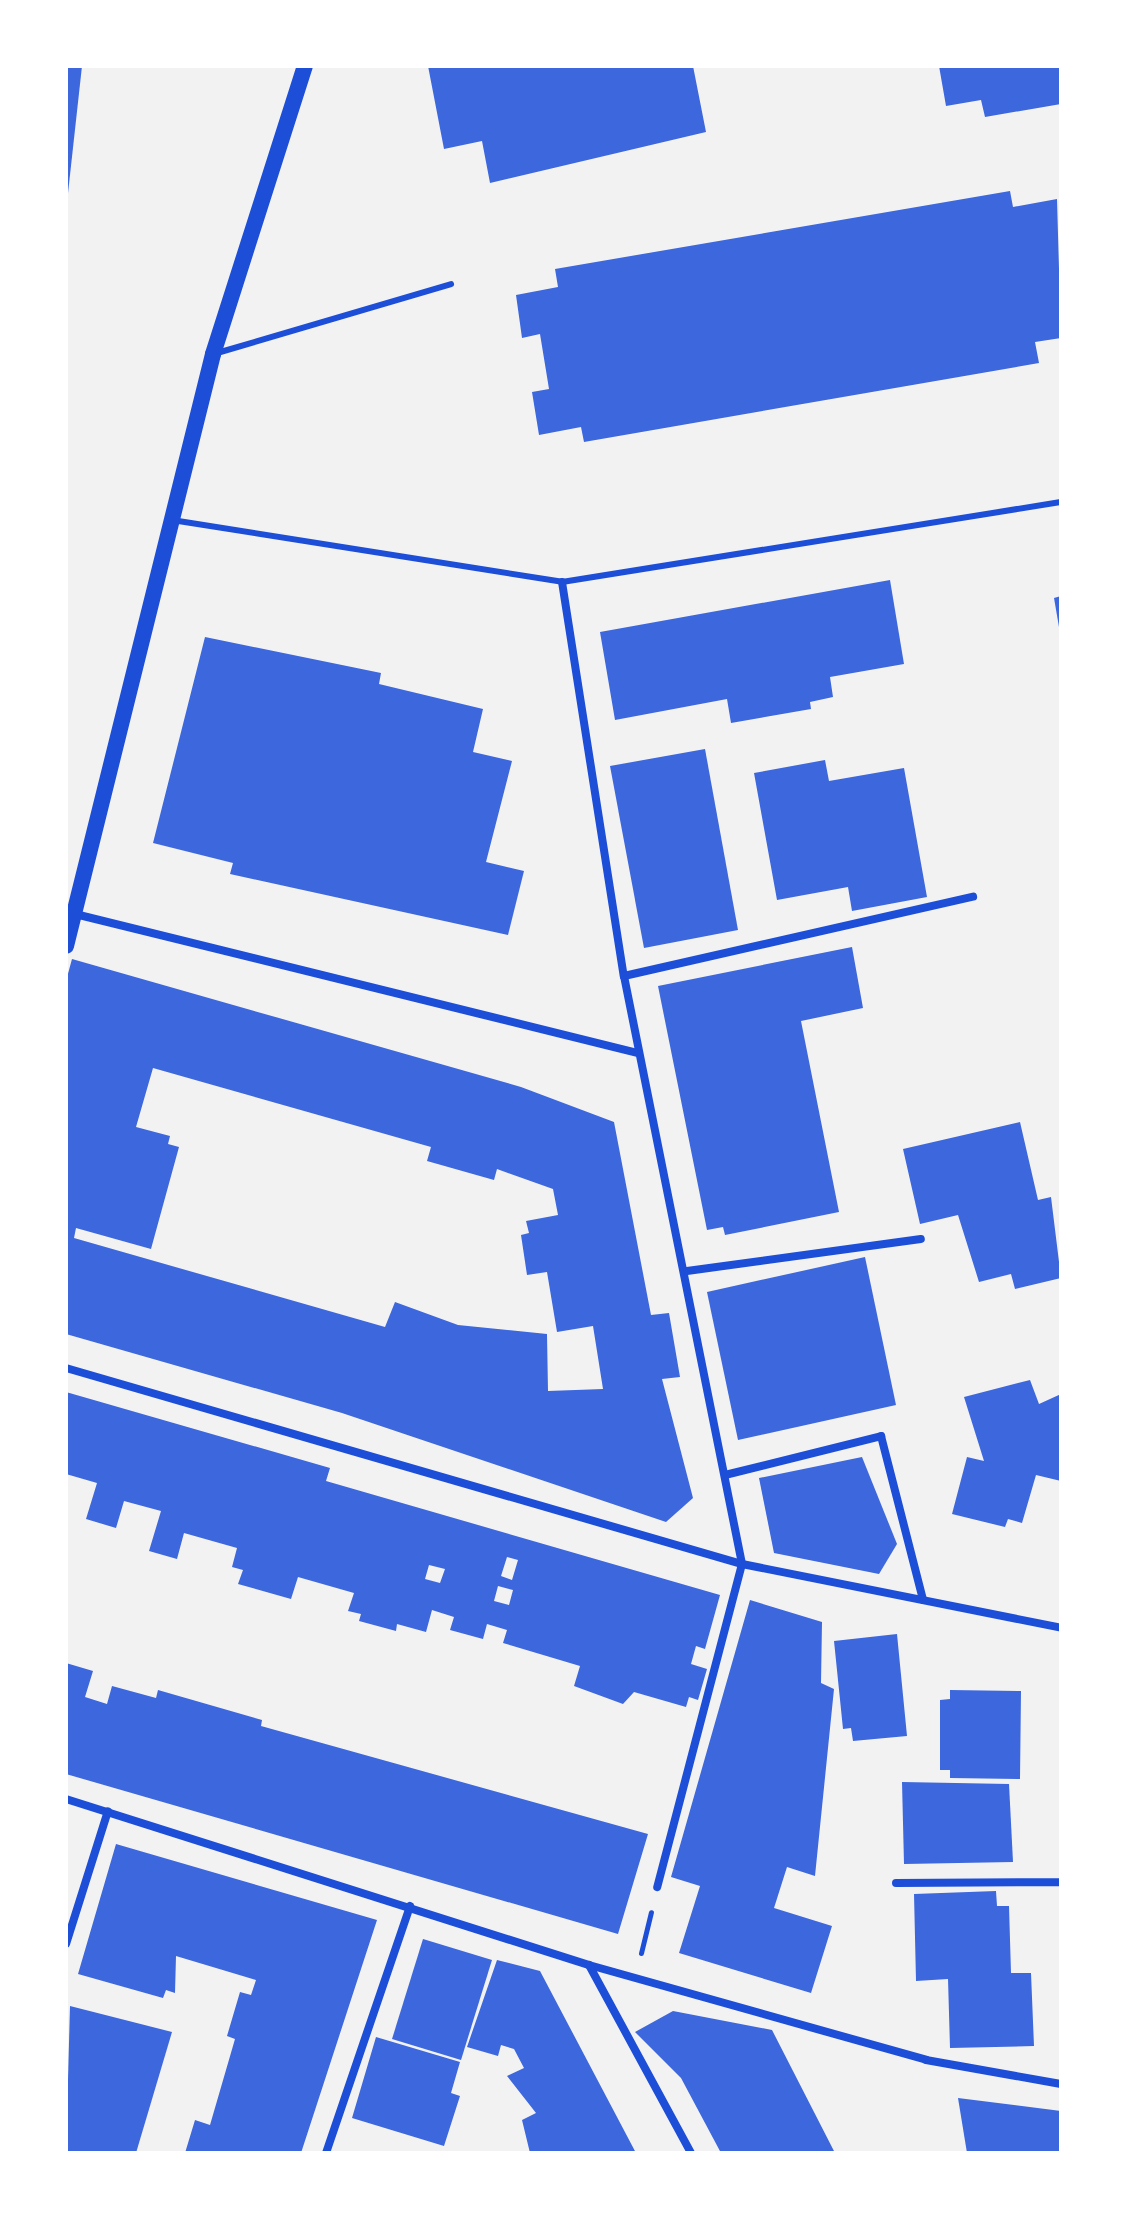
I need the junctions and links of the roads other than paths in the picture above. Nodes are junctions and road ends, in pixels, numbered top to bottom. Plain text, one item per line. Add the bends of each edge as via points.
1 (305, 66) edge
2 (451, 284) dead end
3 (213, 354) junction
4 (1061, 502) edge
5 (172, 520) junction
6 (562, 582) junction
7 (973, 897) dead end
8 (75, 914) junction
9 (66, 946) edge
10 (624, 976) junction
11 (638, 1053) junction
12 (921, 1239) dead end
13 (687, 1271) junction
14 (66, 1368) edge
15 (725, 1475) junction
16 (742, 1564) junction
17 (923, 1600) junction
18 (1061, 1628) edge
19 (66, 1799) edge
20 (108, 1811) junction
21 (1061, 1882) edge
22 (896, 1883) dead end
23 (657, 1887) road end
24 (410, 1906) junction
25 (66, 1944) edge
26 (589, 1965) junction
27 (1061, 2084) edge
28 (326, 2153) edge
29 (691, 2153) edge

1 - 3 main road
2 - 3 lane
3 - 5 main road
4 - 6 lane
5 - 6 lane
5 - 8 main road
6 - 10 street
7 - 10 street
8 - 9 main road
8 - 11 street
10 - 11 street
11 - 13 street
12 - 13 street
13 - 15 street
14 - 16 street
15 - 16 street
15 - 17 street via 881,1436
16 - 17 street
16 - 23 street
17 - 18 street
19 - 20 street
20 - 24 street
20 - 25 street
21 - 22 street
24 - 26 street
24 - 28 street
26 - 27 street via 926,2060
26 - 29 street

